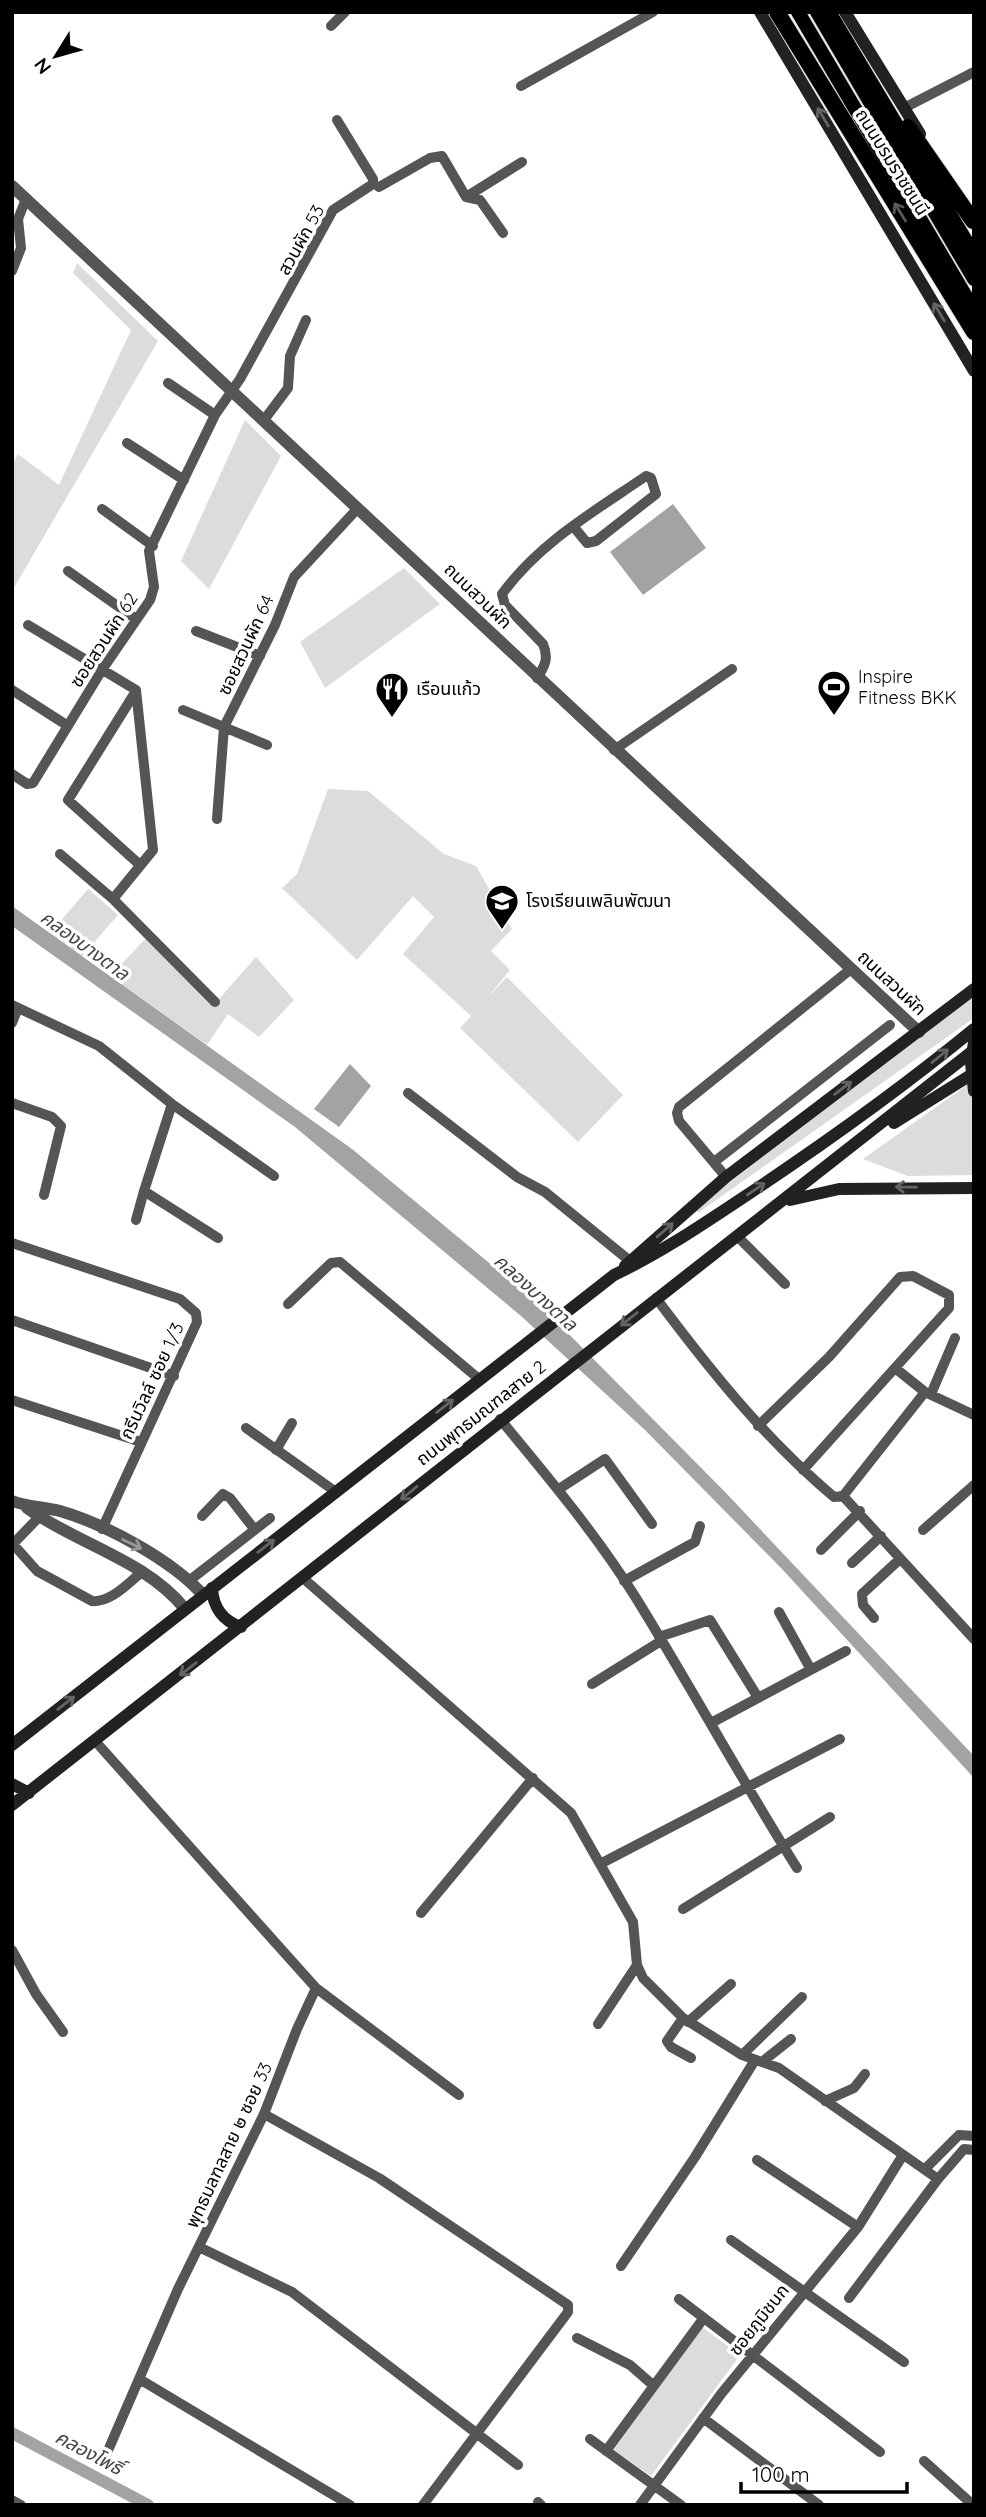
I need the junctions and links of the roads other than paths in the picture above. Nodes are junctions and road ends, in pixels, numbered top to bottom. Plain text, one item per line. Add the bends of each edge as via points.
1 (345, 12) edge
2 (653, 12) edge
3 (761, 12) edge
4 (798, 12) edge
5 (817, 12) edge
6 (829, 12) edge
7 (845, 12) edge
8 (778, 16) edge
9 (331, 26) dead end
10 (974, 72) edge
11 (521, 86) dead end
12 (904, 108) junction
13 (337, 120) dead end
14 (522, 162) dead end
15 (12, 186) edge
16 (379, 187) dead end
17 (466, 197) junction
18 (26, 198) junction
19 (973, 222) edge
20 (503, 233) dead end
21 (974, 256) edge
22 (12, 271) edge
23 (974, 279) edge
24 (974, 310) edge
25 (306, 320) dead end
26 (974, 332) edge
27 (974, 371) edge
28 (168, 383) dead end
29 (233, 390) junction
30 (215, 415) junction
31 (264, 420) junction
32 (128, 443) dead end
33 (184, 480) junction
34 (358, 508) junction
35 (102, 509) dead end
36 (573, 526) junction
37 (153, 546) junction
38 (68, 571) dead end
39 (136, 619) junction
40 (28, 625) dead end
41 (197, 631) dead end
42 (260, 656) junction
43 (732, 669) dead end
44 (102, 670) junction
45 (537, 678) junction
46 (12, 690) edge
47 (136, 690) junction
48 (183, 710) dead end
49 (68, 726) junction
50 (223, 727) junction
51 (267, 745) dead end
52 (614, 750) junction
53 (12, 775) edge
54 (217, 819) dead end
55 (60, 854) dead end
56 (140, 864) junction
57 (113, 899) junction
58 (851, 969) junction
59 (974, 989) edge
60 (215, 1002) dead end
61 (15, 1006) edge
62 (12, 1023) edge
63 (890, 1025) dead end
64 (974, 1029) edge
65 (919, 1032) junction
66 (974, 1042) edge
67 (974, 1050) edge
68 (974, 1073) edge
69 (974, 1091) edge
70 (408, 1093) dead end
71 (12, 1103) edge
72 (172, 1104) junction
73 (855, 1147) junction
74 (714, 1162) junction
75 (274, 1176) dead end
76 (726, 1177) junction
77 (974, 1188) edge
78 (144, 1191) junction
79 (44, 1195) dead end
80 (781, 1203) junction
81 (136, 1220) dead end
82 (737, 1236) junction
83 (218, 1238) dead end
84 (12, 1243) edge
85 (630, 1261) junction
86 (614, 1275) junction
87 (785, 1284) dead end
88 (656, 1298) junction
89 (288, 1304) dead end
90 (12, 1320) edge
91 (956, 1338) dead end
92 (895, 1368) junction
93 (174, 1376) junction
94 (479, 1379) junction
95 (928, 1393) junction
96 (12, 1399) edge
97 (974, 1415) edge
98 (500, 1419) junction
99 (292, 1423) dead end
100 (758, 1426) junction
101 (246, 1428) dead end
102 (141, 1442) junction
103 (276, 1450) junction
104 (803, 1470) junction
105 (974, 1485) edge
106 (559, 1489) junction
107 (336, 1492) junction
108 (843, 1496) junction
109 (17, 1503) edge
110 (860, 1511) junction
111 (202, 1516) dead end
112 (39, 1517) junction
113 (270, 1518) dead end
114 (652, 1524) dead end
115 (700, 1526) dead end
116 (102, 1529) junction
117 (255, 1530) junction
118 (923, 1530) dead end
119 (881, 1536) junction
120 (13, 1545) edge
121 (93, 1547) junction
122 (821, 1550) dead end
123 (900, 1559) junction
124 (852, 1563) dead end
125 (142, 1572) junction
126 (303, 1578) junction
127 (190, 1580) junction
128 (624, 1581) junction
129 (207, 1592) junction
130 (185, 1609) junction
131 (779, 1612) dead end
132 (874, 1618) dead end
133 (241, 1627) junction
134 (660, 1639) junction
135 (974, 1639) edge
136 (846, 1651) dead end
137 (810, 1668) junction
138 (592, 1684) dead end
139 (757, 1696) junction
140 (711, 1723) junction
141 (840, 1739) dead end
142 (96, 1742) junction
143 (12, 1745) edge
144 (533, 1779) junction
145 (12, 1784) edge
146 (746, 1787) junction
147 (29, 1793) junction
148 (12, 1805) edge
149 (830, 1817) dead end
150 (783, 1846) junction
151 (600, 1864) junction
152 (797, 1868) dead end
153 (683, 1909) dead end
154 (421, 1913) dead end
155 (12, 1951) edge
156 (637, 1965) junction
157 (731, 1984) dead end
158 (316, 1988) junction
159 (802, 1997) dead end
160 (686, 2020) junction
161 (598, 2024) dead end
162 (63, 2032) dead end
163 (791, 2039) dead end
164 (742, 2055) junction
165 (691, 2058) dead end
166 (759, 2061) junction
167 (865, 2074) dead end
168 (459, 2095) dead end
169 (825, 2101) junction
170 (264, 2114) junction
171 (974, 2136) edge
172 (974, 2150) edge
173 (903, 2155) junction
174 (757, 2160) dead end
175 (925, 2169) junction
176 (938, 2179) junction
177 (858, 2227) junction
178 (731, 2240) dead end
179 (199, 2247) junction
180 (621, 2266) dead end
181 (802, 2291) junction
182 (849, 2298) dead end
183 (679, 2299) dead end
184 (703, 2319) junction
185 (577, 2338) dead end
186 (751, 2356) junction
187 (904, 2362) dead end
188 (141, 2380) junction
189 (654, 2386) junction
190 (703, 2418) junction
191 (477, 2432) junction
192 (590, 2439) dead end
193 (606, 2451) junction
194 (880, 2452) dead end
195 (924, 2461) dead end
196 (103, 2462) dead end
197 (518, 2465) dead end
198 (654, 2485) junction
199 (12, 2500) edge
200 (20, 2505) edge
201 (351, 2505) edge
202 (423, 2505) edge
203 (640, 2505) edge
204 (681, 2505) edge
205 (818, 2505) edge
206 (973, 2505) edge

1 - 9 street
2 - 11 street
27 -> 3 main road
4 - 24 main road
5 - 23 main road
6 - 19 highway
6 - 21 highway, ถนนบรมราชชนนี
7 - 12 main road
26 -> 8 highway, ถนนบรมราชชนนี
10 - 12 street
12 - 19 main road
13 - 29 street, สวนผัก 53 via 373,184 333,210
14 - 17 street
15 - 18 street, ถนนสวนผัก
16 - 17 street via 430,158 442,156
17 - 20 street via 480,200
18 - 22 street via 18,219 21,248
18 - 29 street, ถนนสวนผัก
25 - 31 street via 290,356 288,388
28 - 30 street
29 - 30 street, ซอยสวนผัก 62
29 - 31 street, ถนนสวนผัก
30 - 33 street, ซอยสวนผัก 62
31 - 34 street, ถนนสวนผัก
32 - 33 street
33 - 37 street, ซอยสวนผัก 62
34 - 42 street, ซอยสวนผัก 64 via 294,577
34 - 45 street, ถนนสวนผัก
35 - 37 street
36 - 36 street via 646,476 650,478 656,494 596,541 587,543
36 - 45 street via 531,560 502,594 505,605 547,651
37 - 39 street, ซอยสวนผัก 62 via 149,559 152,595
38 - 39 street
39 - 44 street, ซอยสวนผัก 62
40 - 44 street
41 - 42 street
42 - 50 street, ซอยสวนผัก 64
43 - 52 street
44 - 47 street
44 - 49 street, ซอยสวนผัก 62
45 - 52 street, ถนนสวนผัก
46 - 49 street
47 - 56 street via 153,841 153,850
47 - 56 street via 68,800
48 - 50 street
49 - 53 street, ซอยสวนผัก 62 via 33,783
50 - 51 street
50 - 54 street, ซอยสวนผัก 64
52 - 58 street, ถนนสวนผัก
55 - 57 street
56 - 57 street
57 - 60 street
58 - 65 street, ถนนสวนผัก
58 - 74 street via 679,1107 680,1121
59 - 65 main road
61 - 62 street
61 - 72 street via 99,1046
63 - 74 street
86 -> 64 main road, ถนนพุทธมณฑลสาย 2 via 695,1231 821,1146
76 -> 65 main road
66 - 69 main road, bridge
67 - 73 main road, ถนนพุทธมณฑลสาย 2
68 - 73 main road
70 - 85 street via 517,1177 545,1192
71 - 79 street via 52,1117 61,1126
72 - 75 street
72 - 78 street
73 - 80 main road, ถนนพุทธมณฑลสาย 2
74 - 76 street
85 -> 76 main road
77 -> 80 main road via 839,1189
78 - 81 street
78 - 83 street
80 - 82 main road, ถนนพุทธมณฑลสาย 2
82 - 87 street
82 - 88 main road, ถนนพุทธมณฑลสาย 2
84 - 93 street, กรีนวิลล์ ซอย 1/3 via 190,1306 197,1322
85 - 86 main road
86 - 94 main road, ถนนพุทธมณฑลสาย 2
88 -> 98 main road, ถนนพุทธมณฑลสาย 2
88 - 100 street
89 - 94 street via 331,1263 340,1262
90 - 93 street
91 - 95 street
92 - 95 street
92 - 100 street via 951,1301 949,1295 905,1274
92 - 104 street
93 - 102 street, กรีนวิลล์ ซอย 1/3
107 -> 94 main road, ถนนพุทธมณฑลสาย 2
95 - 97 street
95 - 108 street
96 - 102 street
98 - 106 street
98 -> 126 main road, ถนนพุทธมณฑลสาย 2
99 - 103 street
100 - 104 street
101 - 103 street
102 - 116 street, กรีนวิลล์ ซอย 1/3
103 - 107 street
104 - 108 street via 834,1497
105 - 118 street
106 - 114 street via 604,1459
106 - 128 street
129 -> 107 main road, ถนนพุทธมณฑลสาย 2
108 - 110 street
109 - 112 street
109 - 116 street via 61,1511
110 - 119 street
110 - 122 street
111 - 117 street via 223,1494
112 - 120 street
112 - 121 street
113 - 117 street
115 - 128 street via 695,1542
116 - 121 street
116 -> 127 street via 158,1556
117 - 127 street
119 - 123 street
119 - 124 street
120 - 125 street via 37,1571 93,1601 110,1597
121 - 125 street
123 - 132 street via 862,1594 863,1605
123 - 135 street
125 - 130 street
126 - 133 main road, ถนนพุทธมณฑลสาย 2
126 - 144 street
127 - 129 street
128 - 134 street
129 - 130 main road, ถนนพุทธมณฑลสาย 2
129 - 133 main road via 230,1623
143 -> 130 main road, ถนนพุทธมณฑลสาย 2
131 - 137 street
133 -> 142 main road, ถนนพุทธมณฑลสาย 2
134 - 138 street
134 - 139 street via 704,1620 712,1621
134 - 140 street
136 - 137 street
137 - 139 street
139 - 140 street
140 - 146 street
141 - 146 street
142 - 147 main road, ถนนพุทธมณฑลสาย 2
142 - 158 street
144 - 151 street via 571,1813
144 - 154 street
145 - 147 main road
146 - 150 street
146 - 151 street
147 - 148 main road, ถนนพุทธมณฑลสาย 2
149 - 150 street
150 - 152 street
150 - 153 street
151 - 156 street via 633,1922
155 - 162 street
156 - 160 street via 649,1986
156 - 161 street
157 - 160 street
158 - 168 street
158 - 170 street, พุทธมลฑลสาย ๒ ซอย 33
159 - 164 street
160 - 164 street
160 - 165 street via 667,2041
163 - 166 street
164 - 166 street
166 - 169 street via 779,2068
166 - 180 street
167 - 169 street via 855,2088
169 - 173 street
170 - 179 street, พุทธมลฑลสาย ๒ ซอย 33
170 - 191 street via 379,2178 568,2305 568,2312
171 - 175 street via 959,2135
172 - 176 street via 964,2149
173 - 175 street
173 - 177 street, ซอยภูมิชนก
174 - 177 street
175 - 176 street
176 - 182 street
177 - 181 street, ซอยภูมิชนก
178 - 181 street
179 - 188 street, พุทธมลฑลสาย ๒ ซอย 33
179 - 191 street via 292,2292
181 - 186 street, ซอยภูมิชนก
181 - 187 street
183 - 184 street
184 - 186 street
184 - 189 street
185 - 189 street via 630,2365
186 - 190 street, ซอยภูมิชนก
186 - 194 street
188 - 196 street, พุทธมลฑลสาย ๒ ซอย 33
188 - 201 street
189 - 193 street
190 - 198 street, ซอยภูมิชนก
190 - 205 street
191 - 197 street
191 - 202 street
192 - 193 street
193 - 198 street
195 - 206 street
198 - 203 street, ซอยภูมิชนก
198 - 204 street
199 - 200 street

